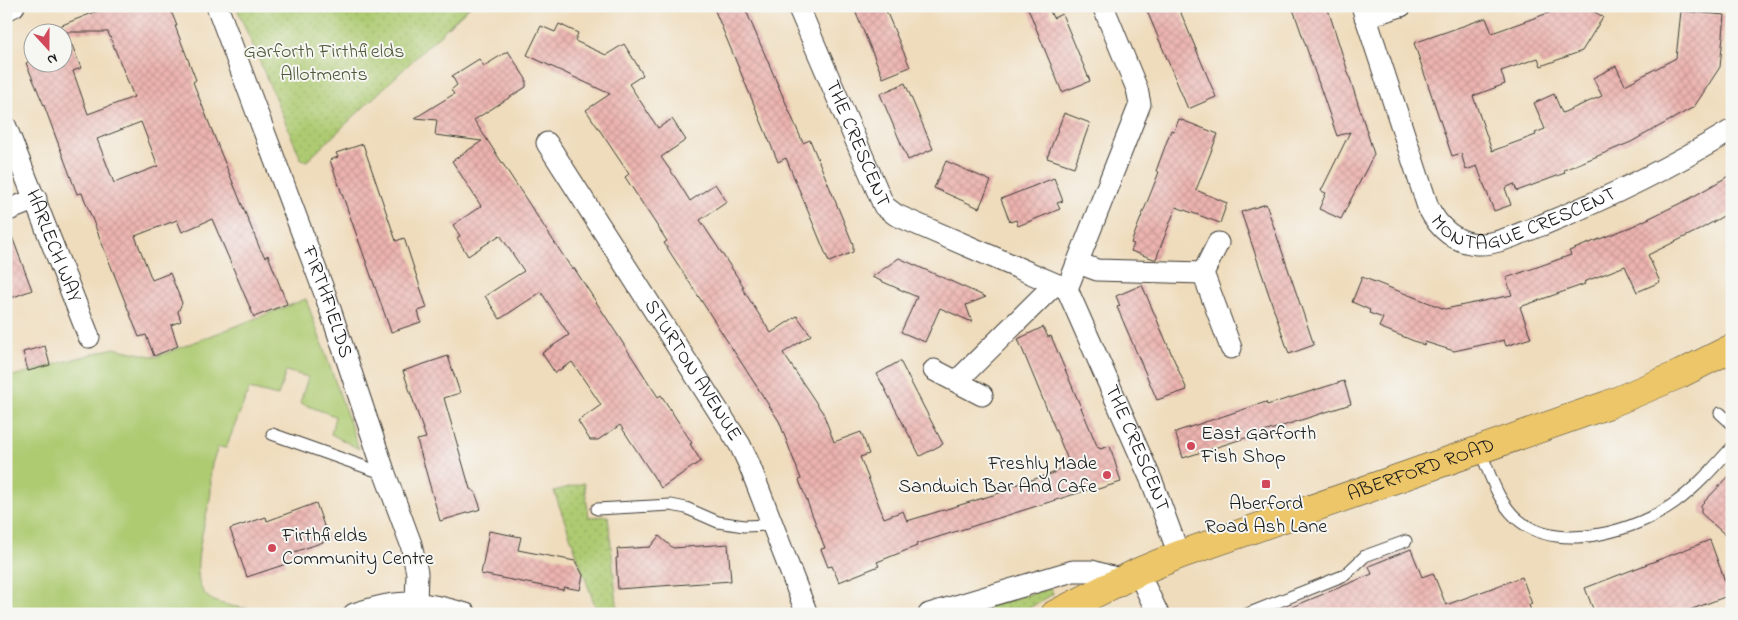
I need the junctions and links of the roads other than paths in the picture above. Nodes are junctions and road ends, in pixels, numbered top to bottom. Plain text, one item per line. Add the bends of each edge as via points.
1 (14, 6) edge
2 (217, 6) edge
3 (798, 6) edge
4 (1103, 6) edge
5 (1401, 6) edge
6 (6, 10) edge
7 (1363, 12) edge
8 (6, 127) edge
9 (1732, 130) edge
10 (548, 143) dead end
11 (36, 199) junction
12 (6, 211) edge
13 (1218, 243) dead end
14 (1078, 263) junction
15 (1203, 273) junction
16 (1061, 287) junction
17 (89, 337) dead end
18 (1231, 348) dead end
19 (1732, 348) edge
20 (934, 370) dead end
21 (957, 381) junction
22 (982, 395) dead end
23 (1720, 413) dead end
24 (1732, 424) edge
25 (272, 434) dead end
26 (1732, 447) edge
27 (1480, 449) junction
28 (385, 474) junction
29 (597, 509) dead end
30 (773, 525) junction
31 (1406, 541) dead end
32 (1179, 555) junction
33 (1130, 576) junction
34 (427, 607) edge
35 (354, 614) edge
36 (466, 614) edge
37 (807, 614) edge
38 (929, 614) edge
39 (1055, 614) edge
40 (1158, 614) edge
41 (1247, 614) edge

1 - 6 street
2 - 28 street, FIRTHFIELDS via 325,294
3 - 16 street, THE CRESCENT via 884,206 896,215
4 - 14 street via 1138,89 1140,104
5 - 7 street
7 - 9 street, MONTAGUE CRESCENT via 1428,207 1441,228 1462,241 1494,242 1584,208 1649,177
8 - 11 street, HARLECH WAY
10 - 30 street, STURTON AVENUE via 740,445
11 - 12 street
11 - 17 street, HARLECH WAY
13 - 15 street
14 - 15 street via 1097,270
14 - 16 street
15 - 18 street
16 - 21 street
16 - 32 street, THE CRESCENT via 1153,484
19 - 27 main road, ABERFORD ROAD via 1607,405
20 - 21 street
21 - 22 street
23 - 24 lane
25 - 28 lane
26 - 27 lane via 1692,489 1656,515 1614,531 1571,537 1536,531 1521,522 1499,495
27 - 32 main road, ABERFORD ROAD
28 - 34 street, FIRTHFIELDS via 411,544
29 - 30 lane via 671,505 718,522 744,526
30 - 37 street, STURTON AVENUE
31 - 41 lane via 1365,556 1345,575
32 - 33 main road, ABERFORD ROAD
33 - 38 street via 1073,570
33 - 39 main road, ABERFORD ROAD
33 - 40 street
34 - 35 street via 391,603
34 - 36 street

